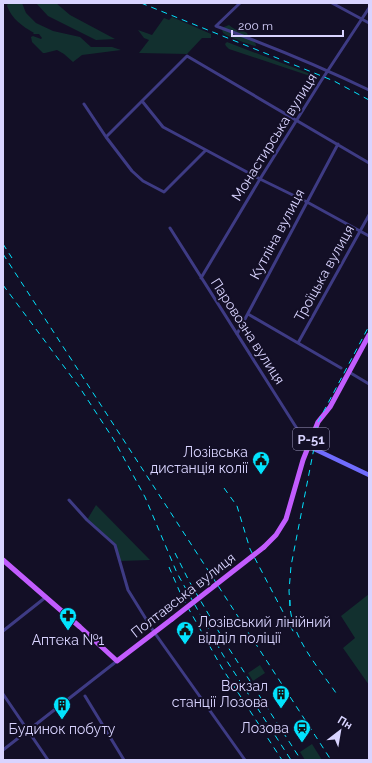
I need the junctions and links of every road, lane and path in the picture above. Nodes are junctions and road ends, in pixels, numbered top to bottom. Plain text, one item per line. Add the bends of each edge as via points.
1 (240, 3) edge
2 (332, 3) edge
3 (369, 8) edge
4 (362, 19) junction
5 (369, 23) edge
6 (329, 70) junction
7 (369, 90) edge
8 (142, 101) junction
9 (84, 104) dead end
10 (297, 120) junction
11 (106, 137) junction
12 (338, 144) junction
13 (205, 150) junction
14 (369, 163) edge
15 (260, 179) junction
16 (307, 202) junction
17 (369, 215) edge
18 (170, 228) dead end
19 (359, 231) junction
20 (369, 236) edge
21 (201, 278) junction
22 (248, 314) junction
23 (237, 334) junction
24 (369, 336) edge
25 (298, 343) junction
26 (341, 368) dead end
27 (349, 372) junction
28 (369, 384) edge
29 (308, 446) junction
30 (369, 475) edge
31 (69, 500) dead end
32 (3, 560) edge
33 (46, 597) junction
34 (3, 631) edge
35 (154, 632) junction
36 (117, 661) junction
37 (3, 694) edge
38 (85, 696) dead end
39 (28, 731) junction
40 (3, 750) edge
41 (48, 760) edge
42 (124, 760) edge
43 (245, 760) edge

1 - 6 street via 216,26
2 - 4 street
3 - 4 street, Монастирська вулиця
4 - 5 street
4 - 6 street, Монастирська вулиця
6 - 7 street
6 - 10 street, Монастирська вулиця
8 - 10 street via 187,56
8 - 11 street
8 - 13 street via 163,127
9 - 11 street
10 - 12 street
10 - 15 street, Монастирська вулиця
11 - 13 street via 143,181 164,192
12 - 14 street
12 - 16 street, Кутліна вулиця
13 - 15 street
15 - 16 street
15 - 21 street, Монастирська вулиця
16 - 19 street
16 - 22 street, Кутліна вулиця
17 - 19 street, Троїцька вулиця
18 - 21 street, Паровозна вулиця
19 - 20 street
19 - 25 street, Троїцька вулиця
21 - 23 street, Паровозна вулиця
22 - 23 street, Кутліна вулиця
22 - 25 street
23 - 29 street, Паровозна вулиця
24 - 27 main road, Р-51
25 - 26 street
27 - 28 street
27 - 29 main road, Р-51 via 330,407 318,422
29 - 30 main road
29 - 35 main road, Полтавська вулиця / Р-51, bridge via 286,519 276,535
31 - 35 street via 115,545 128,590
32 - 33 main road
33 - 34 street
33 - 36 main road
35 - 36 main road, Полтавська вулиця / Р-51
35 - 43 street
36 - 39 street
37 - 39 street
38 - 42 street
39 - 40 street
39 - 41 street

